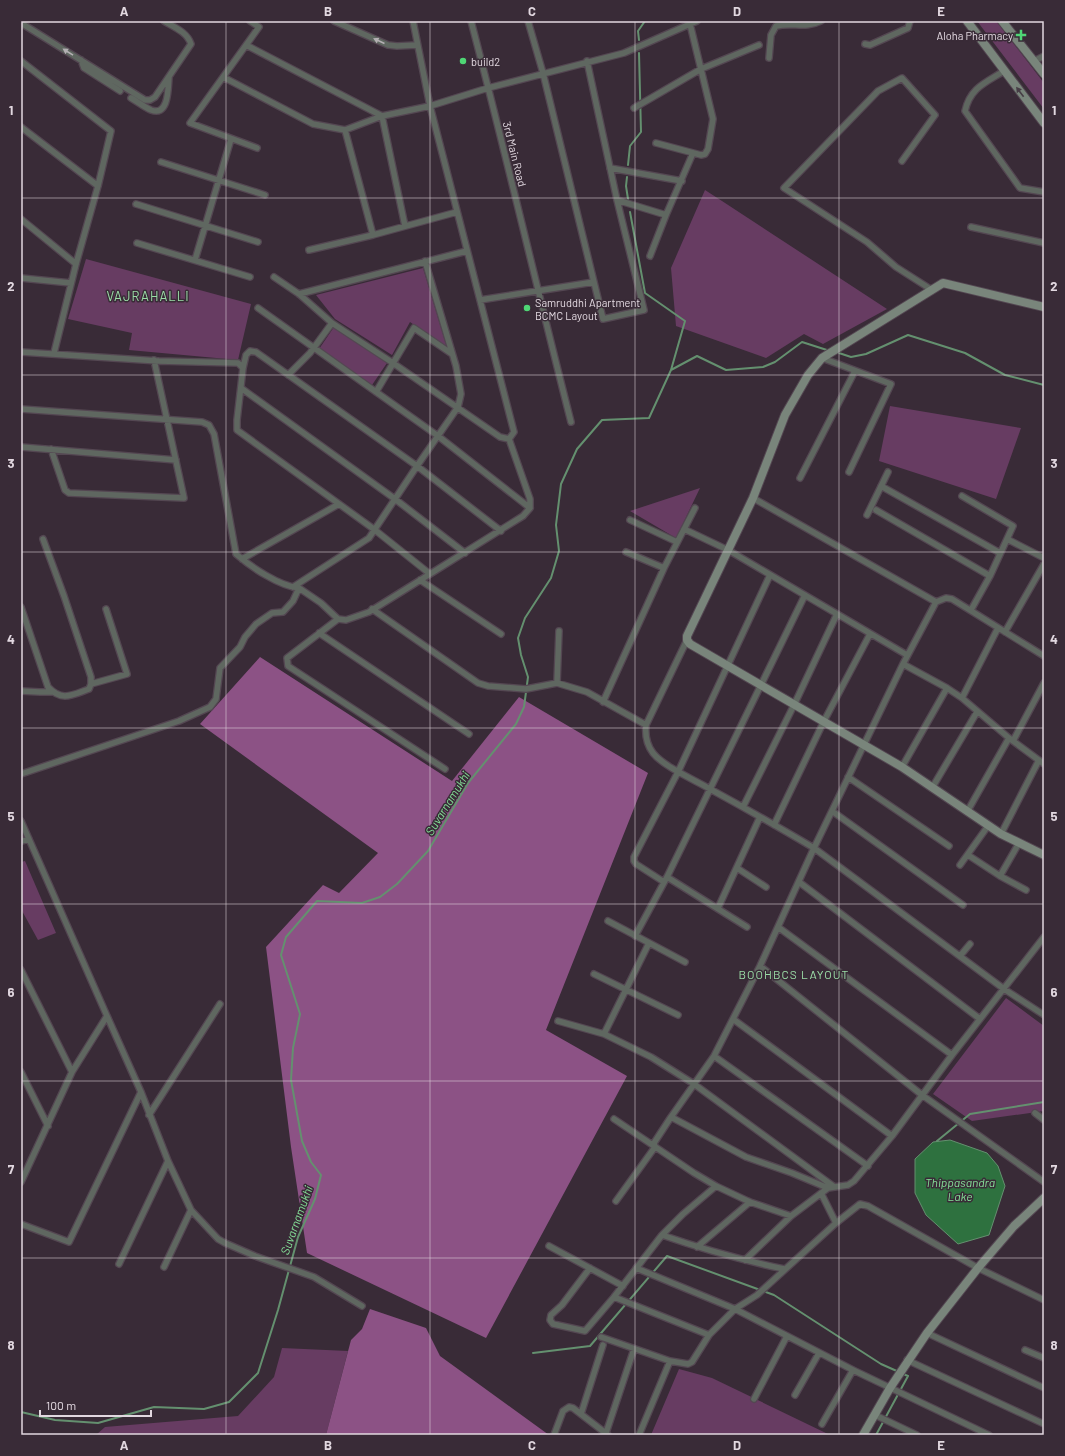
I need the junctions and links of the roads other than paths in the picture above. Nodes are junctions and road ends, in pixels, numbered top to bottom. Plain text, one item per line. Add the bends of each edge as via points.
1 (164, 21) edge
2 (250, 21) edge
3 (262, 21) edge
4 (334, 21) edge
5 (412, 21) edge
6 (470, 21) edge
7 (528, 21) edge
8 (697, 21) edge
9 (821, 21) edge
10 (910, 21) edge
11 (967, 21) edge
12 (1002, 21) edge
13 (21, 23) edge
14 (690, 24) junction
15 (259, 27) junction
16 (865, 44) dead end
17 (246, 45) junction
18 (417, 45) junction
19 (759, 45) dead end
20 (1044, 56) edge
21 (769, 58) dead end
22 (81, 60) junction
23 (21, 61) edge
24 (1034, 61) junction
25 (587, 62) junction
26 (701, 69) junction
27 (1004, 71) junction
28 (543, 73) junction
29 (1044, 74) edge
30 (169, 76) junction
31 (223, 76) junction
32 (488, 88) junction
33 (120, 91) dead end
34 (131, 98) dead end
35 (430, 106) junction
36 (634, 108) dead end
37 (382, 116) junction
38 (1044, 123) edge
39 (21, 127) edge
40 (345, 130) junction
41 (231, 139) junction
42 (656, 143) dead end
43 (257, 148) dead end
44 (693, 153) junction
45 (902, 161) dead end
46 (160, 162) dead end
47 (610, 168) junction
48 (218, 181) junction
49 (682, 181) junction
50 (98, 186) junction
51 (1044, 192) edge
52 (265, 195) dead end
53 (617, 200) junction
54 (136, 204) dead end
55 (457, 212) junction
56 (666, 215) junction
57 (21, 219) edge
58 (205, 225) junction
59 (405, 226) junction
60 (971, 227) dead end
61 (373, 235) junction
62 (258, 242) dead end
63 (137, 243) dead end
64 (1044, 243) edge
65 (309, 250) dead end
66 (467, 251) junction
67 (650, 256) dead end
68 (195, 260) junction
69 (425, 261) junction
70 (76, 264) junction
71 (250, 277) dead end
72 (274, 277) dead end
73 (21, 278) edge
74 (594, 282) junction
75 (71, 283) junction
76 (932, 290) junction
77 (538, 291) junction
78 (299, 294) junction
79 (480, 300) junction
80 (258, 308) dead end
81 (1044, 308) edge
82 (332, 323) junction
83 (314, 348) junction
84 (21, 352) edge
85 (54, 353) junction
86 (452, 354) junction
87 (822, 358) junction
88 (154, 360) junction
89 (393, 363) junction
90 (244, 368) junction
91 (855, 370) junction
92 (288, 375) junction
93 (241, 388) junction
94 (376, 392) junction
95 (458, 407) junction
96 (21, 409) edge
97 (167, 419) junction
98 (571, 422) dead end
99 (438, 436) junction
100 (509, 438) junction
101 (21, 447) edge
102 (51, 449) junction
103 (176, 460) junction
104 (417, 466) junction
105 (849, 472) dead end
106 (888, 472) dead end
107 (800, 478) dead end
108 (881, 486) junction
109 (962, 496) dead end
110 (753, 498) junction
111 (395, 499) junction
112 (339, 504) junction
113 (530, 508) junction
114 (695, 508) dead end
115 (876, 510) dead end
116 (867, 515) dead end
117 (630, 520) dead end
118 (684, 529) junction
119 (375, 530) junction
120 (501, 531) junction
121 (43, 539) dead end
122 (1007, 539) junction
123 (677, 542) junction
124 (728, 550) junction
125 (626, 552) dead end
126 (466, 553) junction
127 (1000, 553) junction
128 (1044, 558) edge
129 (242, 559) junction
130 (1044, 564) edge
131 (664, 568) junction
132 (430, 574) junction
133 (770, 575) junction
134 (990, 576) junction
135 (420, 580) junction
136 (296, 588) junction
137 (805, 595) junction
138 (936, 602) junction
139 (21, 607) edge
140 (106, 609) dead end
141 (372, 609) junction
142 (971, 610) junction
143 (837, 614) junction
144 (338, 619) junction
145 (998, 628) junction
146 (559, 630) dead end
147 (1005, 632) junction
148 (319, 633) junction
149 (500, 634) dead end
150 (870, 634) junction
151 (687, 640) junction
152 (907, 656) junction
153 (1044, 656) edge
154 (903, 664) junction
155 (728, 665) junction
156 (1044, 683) edge
157 (91, 684) junction
158 (557, 684) junction
159 (762, 685) junction
160 (947, 688) junction
161 (21, 691) edge
162 (53, 692) junction
163 (962, 698) junction
164 (603, 702) junction
165 (794, 705) junction
166 (977, 712) junction
167 (824, 721) junction
168 (646, 725) junction
169 (468, 734) dead end
170 (1011, 739) junction
171 (864, 744) junction
172 (1042, 762) edge
173 (902, 767) junction
174 (445, 769) dead end
175 (678, 772) junction
176 (21, 774) edge
177 (848, 777) junction
178 (932, 788) junction
179 (710, 789) junction
180 (743, 807) junction
181 (832, 811) junction
182 (967, 812) junction
183 (760, 817) junction
184 (21, 821) edge
185 (774, 825) junction
186 (988, 826) junction
187 (1001, 834) junction
188 (29, 839) junction
189 (21, 841) edge
190 (1019, 843) junction
191 (949, 846) dead end
192 (814, 848) junction
193 (1044, 854) edge
194 (968, 855) junction
195 (960, 865) dead end
196 (737, 868) junction
197 (1000, 876) junction
198 (666, 880) junction
199 (798, 882) junction
200 (766, 887) dead end
201 (1026, 890) dead end
202 (963, 905) dead end
203 (718, 908) junction
204 (608, 921) dead end
205 (747, 927) dead end
206 (778, 927) junction
207 (635, 936) junction
208 (1044, 937) edge
209 (649, 943) junction
210 (970, 944) dead end
211 (960, 956) junction
212 (685, 962) dead end
213 (760, 966) junction
214 (21, 970) edge
215 (594, 974) dead end
216 (1004, 989) junction
217 (626, 990) junction
218 (220, 1004) dead end
219 (678, 1015) dead end
220 (1044, 1015) edge
221 (107, 1016) junction
222 (733, 1019) junction
223 (980, 1019) junction
224 (558, 1021) dead end
225 (604, 1034) junction
226 (952, 1055) junction
227 (714, 1056) junction
228 (72, 1072) junction
229 (22, 1076) edge
230 (694, 1084) junction
231 (141, 1092) junction
232 (922, 1094) junction
233 (1035, 1113) dead end
234 (149, 1115) junction
235 (670, 1117) junction
236 (614, 1119) dead end
237 (1044, 1120) edge
238 (48, 1126) junction
239 (892, 1136) junction
240 (655, 1147) junction
241 (168, 1161) junction
242 (868, 1166) junction
243 (21, 1182) edge
244 (1044, 1182) edge
245 (716, 1186) junction
246 (830, 1187) junction
247 (821, 1193) junction
248 (1044, 1198) edge
249 (616, 1201) dead end
250 (750, 1202) junction
251 (191, 1210) junction
252 (791, 1216) junction
253 (836, 1222) junction
254 (21, 1224) edge
255 (662, 1235) junction
256 (549, 1246) dead end
257 (697, 1247) junction
258 (745, 1260) junction
259 (119, 1264) dead end
260 (164, 1267) dead end
261 (590, 1268) junction
262 (636, 1268) junction
263 (978, 1268) junction
264 (784, 1269) junction
265 (623, 1286) junction
266 (614, 1297) junction
267 (1044, 1300) edge
268 (362, 1306) dead end
269 (736, 1309) junction
270 (927, 1333) junction
271 (709, 1335) junction
272 (787, 1336) junction
273 (601, 1338) dead end
274 (604, 1345) dead end
275 (634, 1349) junction
276 (1025, 1350) dead end
277 (819, 1353) junction
278 (1044, 1358) edge
279 (670, 1361) junction
280 (906, 1363) junction
281 (853, 1370) junction
282 (890, 1388) junction
283 (1044, 1388) edge
284 (795, 1395) dead end
285 (754, 1399) dead end
286 (581, 1414) junction
287 (875, 1415) junction
288 (822, 1424) dead end
289 (1044, 1424) edge
290 (607, 1434) edge
291 (554, 1435) edge
292 (639, 1435) edge
293 (863, 1435) edge
294 (917, 1435) edge
295 (990, 1435) edge

1 - 30 street via 184,34 190,44
2 - 15 street
3 - 15 street
18 -> 4 street via 388,45
5 - 18 street
6 - 32 street, 3rd Main Road
7 - 28 street
8 - 14 street
9 - 21 street via 803,26 776,26 771,35
10 - 16 street via 908,28 870,45
11 - 27 street
12 - 24 street
22 -> 13 street
14 - 25 street via 624,53
14 - 26 street
15 - 17 street
17 - 31 street
17 - 37 street
18 - 35 street
19 - 26 street
20 - 24 street
22 - 30 street via 145,100 155,97
22 - 33 street via 84,68
23 - 50 street via 111,131
24 - 29 street
25 - 28 street
25 - 47 street
26 - 36 street
26 - 44 street via 713,119 708,149 705,154
38 -> 27 street
27 - 51 street via 972,93 965,111 1020,188
28 - 32 street
28 - 74 street
30 - 34 street via 163,108 152,110
31 - 40 street via 313,124
31 - 41 street via 190,123
32 - 35 street
32 - 77 street, 3rd Main Road
35 - 37 street
35 - 55 street
37 - 40 street
37 - 59 street
39 - 50 street
40 - 61 street
41 - 43 street
41 - 48 street
42 - 44 street
44 - 49 street
45 - 76 street via 935,115 902,78 878,91 784,188 868,242 896,267
46 - 48 street
47 - 49 street
47 - 53 street
48 - 52 street
48 - 58 street
49 - 56 street
50 - 70 street
53 - 56 street
53 - 74 street via 644,310 603,319
54 - 58 street
55 - 59 street
55 - 66 street
56 - 67 street
57 - 70 street
58 - 62 street
58 - 68 street
59 - 61 street
60 - 64 street
61 - 65 street
63 - 68 street
66 - 69 street
66 - 79 street
68 - 71 street
69 - 78 street
69 - 86 street
70 - 75 street
72 - 78 street
73 - 75 street
74 - 77 street
75 - 85 street
76 - 81 street via 943,283
76 - 87 street
77 - 79 street
77 - 98 street, 3rd Main Road
78 - 82 street
79 - 100 street via 514,432
80 - 83 street
82 - 83 street
82 - 89 street
83 - 92 street
83 - 94 street
84 - 85 street
85 - 88 street
86 - 89 street via 414,328
86 - 95 street via 461,394
87 - 91 street
87 - 110 street via 808,375 785,415
88 - 90 street via 238,363
88 - 97 street
89 - 94 street
89 - 95 street
90 - 92 street via 246,355 250,351 256,352
90 - 93 street
91 - 105 street via 891,384
91 - 107 street
92 - 104 street
93 - 111 street
93 - 112 street via 237,430
94 - 99 street
95 - 99 street
95 - 100 street via 500,437
96 - 97 street
97 - 103 street
97 - 129 street via 202,422 209,425 214,434 236,554
99 - 104 street
99 - 113 street
100 - 113 street via 530,499
101 - 102 street
102 - 103 street
102 - 103 street via 65,490 73,494 184,498
104 - 111 street
104 - 120 street
106 - 108 street
108 - 116 street
108 - 127 street
109 - 122 street via 1013,526
110 - 124 street
110 - 138 street
111 - 119 street
111 - 126 street
112 - 119 street
112 - 129 street
113 - 120 street
114 - 118 street
115 - 134 street
117 - 123 street
118 - 123 street
118 - 124 street
119 - 132 street
119 - 136 street via 369,538
120 - 126 street
121 - 157 street via 91,677
122 - 127 street
122 - 128 street
123 - 131 street
124 - 133 street
124 - 151 street
125 - 131 street
126 - 132 street
127 - 134 street
129 - 136 street via 267,575
130 - 147 street
131 - 164 street
132 - 135 street
133 - 137 street
133 - 155 street
134 - 142 street
135 - 141 street
135 - 149 street
136 - 144 street via 321,603
136 - 176 street via 293,601 283,612 272,613 256,624 240,647 220,668 216,699 210,708 179,721
137 - 143 street
137 - 159 street
138 - 142 street via 946,598 952,599
138 - 152 street
139 - 162 street via 48,687
140 - 157 street via 127,674
141 - 144 street via 346,620
141 - 158 street via 478,682 488,686 526,689
142 - 145 street
143 - 150 street
143 - 165 street
144 - 148 street
145 - 147 street
145 - 163 street
146 - 158 street
147 - 153 street
148 - 169 street
148 - 174 street via 287,658 288,666
150 - 152 street
150 - 167 street
151 - 155 street
151 - 168 street
152 - 154 street
154 - 160 street
154 - 171 street
155 - 159 street
155 - 175 street
156 - 170 street
157 - 162 street via 89,689 67,697
158 - 164 street via 587,692
159 - 165 street
159 - 179 street
160 - 163 street
160 - 173 street
161 - 162 street
163 - 166 street
164 - 168 street
165 - 167 street
165 - 180 street
166 - 170 street
166 - 178 street
167 - 171 street
167 - 185 street
168 - 175 street via 648,746 654,755
170 - 172 street
170 - 182 street
171 - 173 street
171 - 177 street
172 - 187 street
173 - 178 street
175 - 179 street
175 - 198 street via 634,857 636,864
177 - 181 street
177 - 191 street
178 - 182 street
179 - 180 street
179 - 198 street
180 - 183 street
181 - 192 street
181 - 202 street
182 - 186 street
183 - 185 street
183 - 196 street
184 - 188 street
185 - 192 street
186 - 187 street
186 - 194 street
187 - 190 street
188 - 189 street
188 - 221 street
190 - 193 street
190 - 197 street
192 - 199 street
192 - 211 street
194 - 195 street
194 - 197 street
196 - 200 street
196 - 203 street
197 - 201 street
198 - 203 street
198 - 207 street
199 - 206 street
199 - 223 street
203 - 205 street
204 - 207 street
206 - 213 street
206 - 226 street
207 - 209 street
208 - 216 street
209 - 212 street
209 - 217 street
210 - 211 street
211 - 216 street
213 - 222 street
213 - 232 street
214 - 228 street
215 - 217 street
216 - 220 street
216 - 223 street
217 - 219 street
217 - 225 street
218 - 234 street
221 - 228 street
221 - 231 street
222 - 227 street
222 - 239 street
223 - 226 street
224 - 225 street
225 - 230 street
226 - 232 street
227 - 230 street
227 - 242 street
228 - 238 street
229 - 238 street
230 - 235 street
230 - 246 street
231 - 234 street
231 - 254 street via 69,1242
232 - 239 street
232 - 244 street
233 - 237 street
234 - 241 street
235 - 240 street via 654,1143
235 - 246 street via 746,1157
236 - 240 street
238 - 243 street
239 - 242 street
240 - 245 street
240 - 249 street
241 - 251 street
241 - 259 street
242 - 246 street via 848,1185
245 - 250 street
245 - 255 street
246 - 247 street
247 - 252 street
247 - 253 street
248 - 263 street via 1014,1226
250 - 252 street
250 - 257 street
251 - 260 street
251 - 268 street via 225,1244 314,1277
252 - 258 street
253 - 263 street via 860,1204 865,1204
253 - 264 street
255 - 257 street
255 - 262 street
256 - 261 street
257 - 258 street
258 - 264 street
261 - 265 street
261 - 266 street via 562,1305 551,1315 550,1320 553,1324 585,1331
262 - 265 street
262 - 269 street
263 - 267 street
263 - 270 street
264 - 269 street via 757,1295
265 - 266 street
266 - 271 street
269 - 271 street
269 - 272 street
270 - 280 street
270 - 283 street
271 - 279 street via 690,1364
272 - 277 street
272 - 285 street
273 - 275 street
274 - 286 street
275 - 279 street
275 - 290 street
276 - 278 street
277 - 281 street
277 - 284 street
279 - 292 street
280 - 282 street
280 - 289 street
281 - 282 street
281 - 288 street
282 - 287 street
282 - 295 street
286 - 290 street
286 - 291 street via 573,1408 566,1408
287 - 293 street
287 - 294 street

